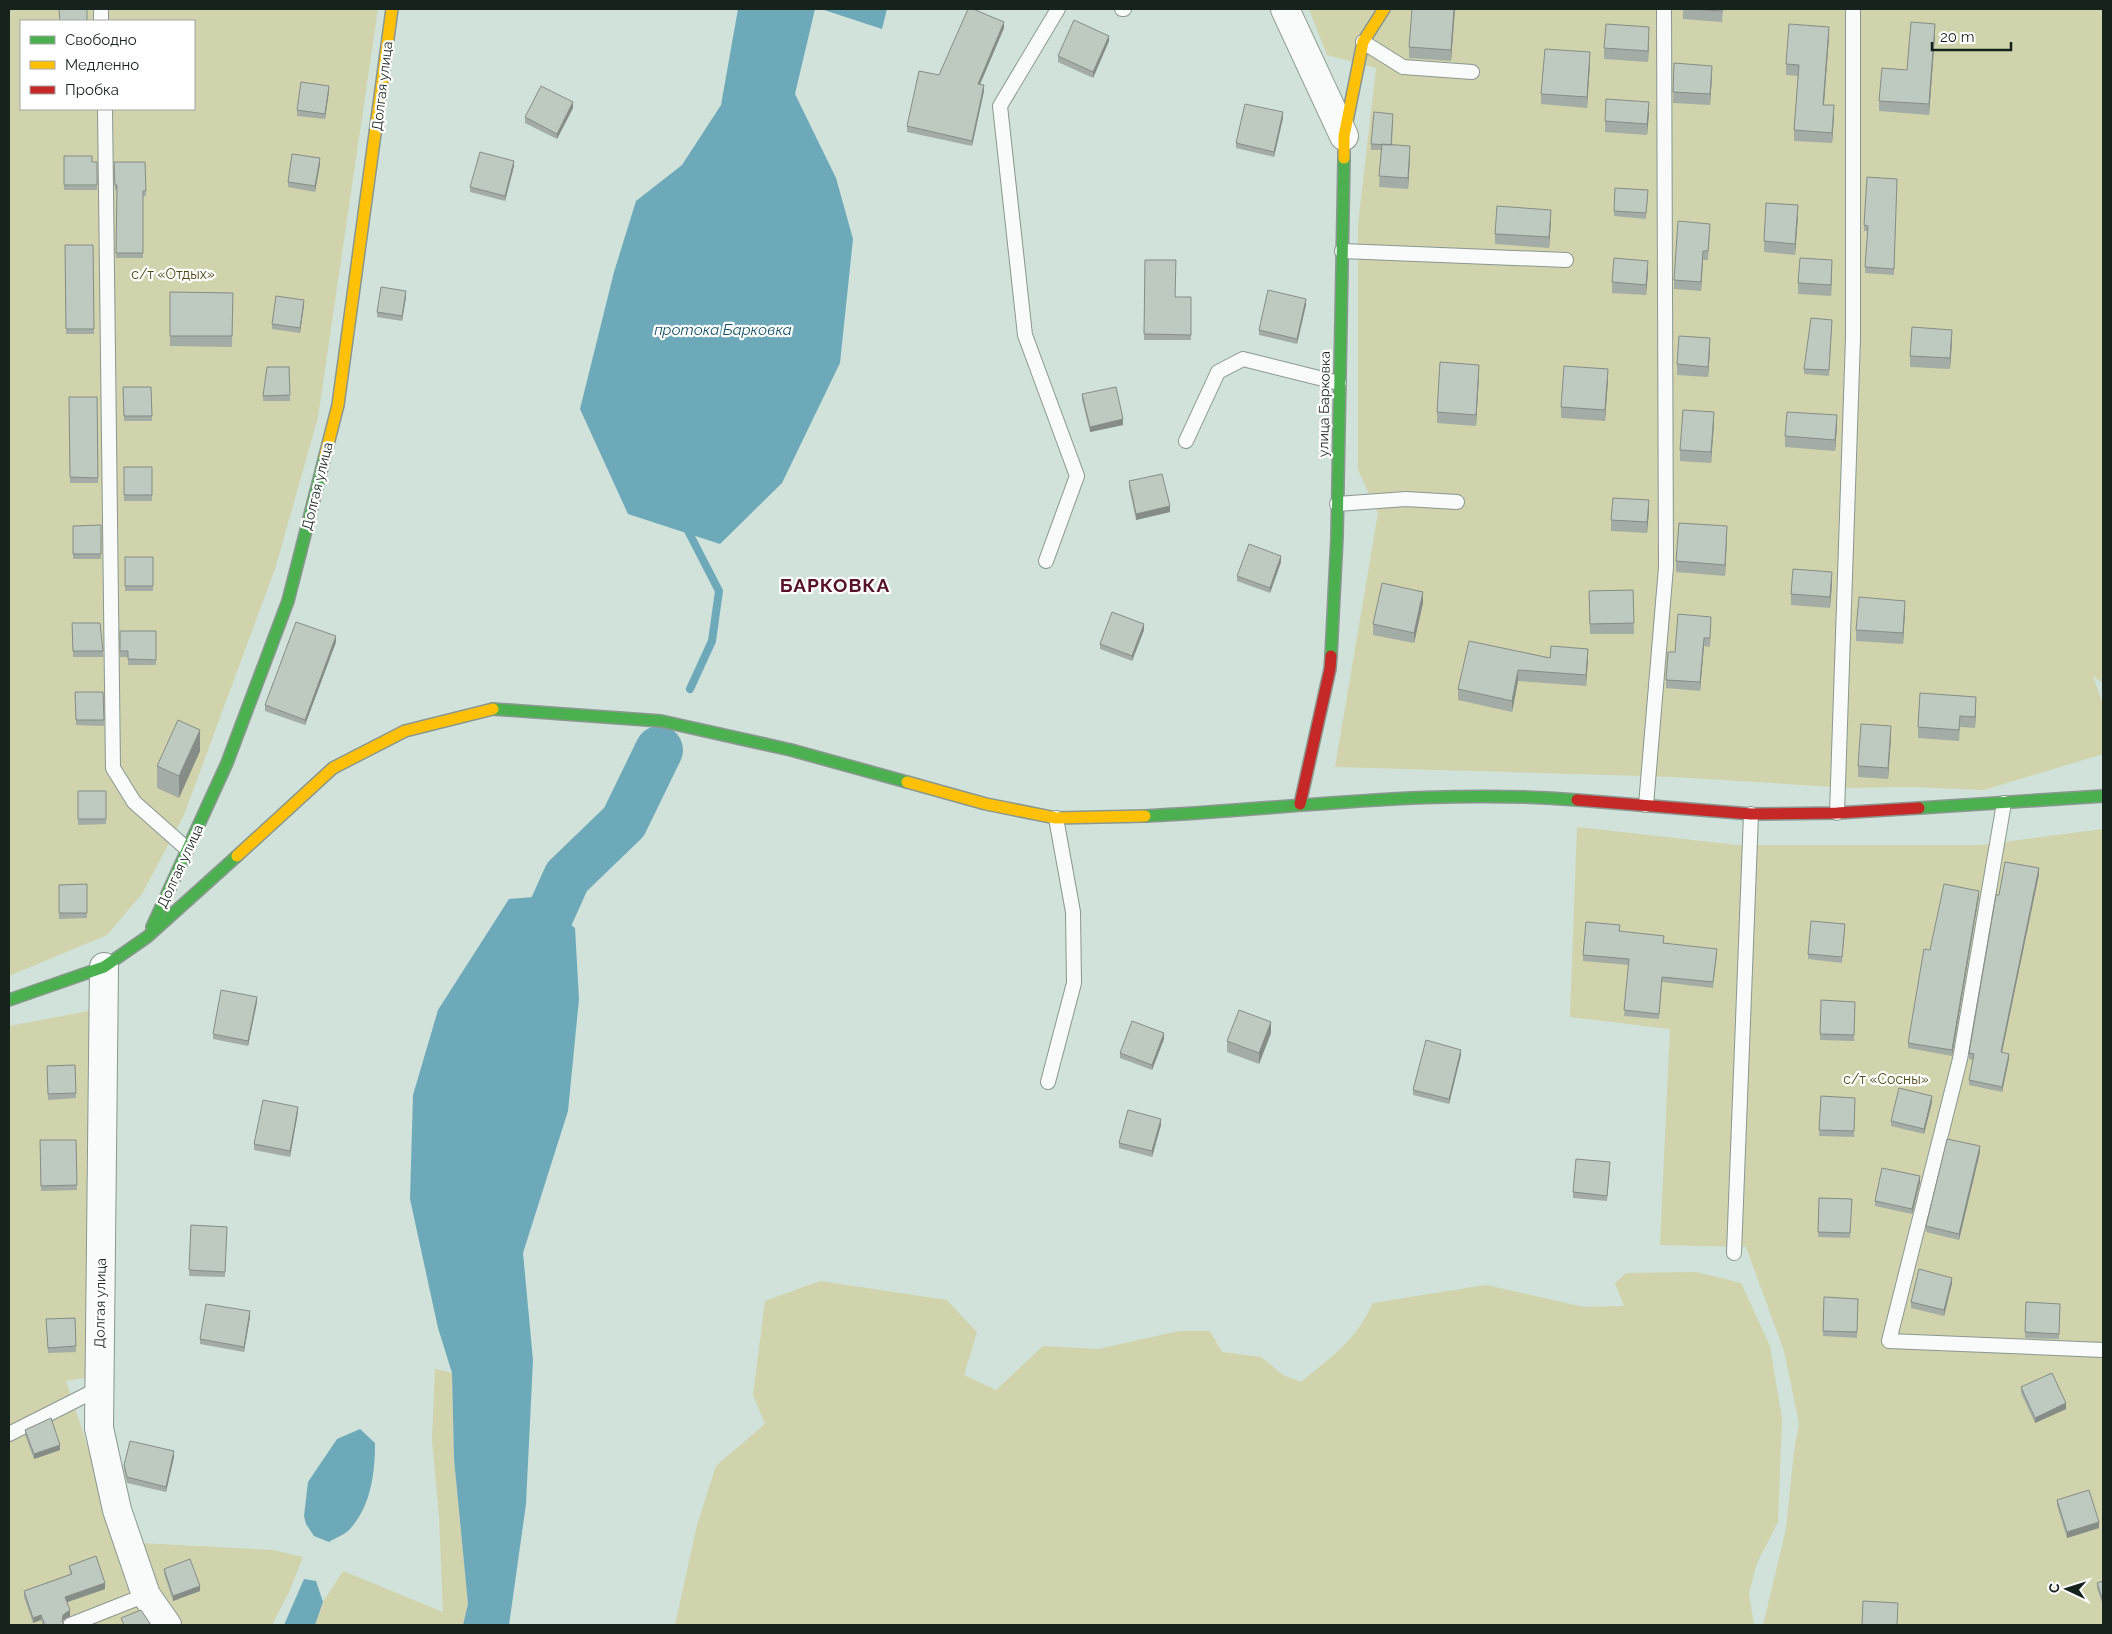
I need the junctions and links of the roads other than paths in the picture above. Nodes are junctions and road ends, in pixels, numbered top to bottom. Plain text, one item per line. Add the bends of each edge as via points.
1 (392, 9) edge
2 (1058, 9) edge
3 (1285, 9) edge
4 (1384, 9) edge
5 (1664, 9) edge
6 (1852, 9) edge
7 (1363, 42) junction
8 (1472, 72) dead end
9 (105, 110) edge
10 (1344, 136) junction
11 (1342, 251) junction
12 (1566, 260) dead end
13 (1339, 383) junction
14 (1186, 441) dead end
15 (1457, 502) dead end
16 (1337, 504) junction
17 (1046, 561) dead end
18 (2103, 796) edge
19 (2004, 803) junction
20 (1300, 804) junction
21 (1646, 805) junction
22 (1837, 813) junction
23 (1750, 814) junction
24 (1056, 818) junction
25 (187, 849) junction
26 (147, 937) junction
27 (104, 967) junction
28 (9, 1000) edge
29 (1048, 1082) dead end
30 (1734, 1253) dead end
31 (2103, 1350) edge
32 (98, 1389) junction
33 (9, 1434) edge
34 (146, 1596) junction
35 (70, 1625) edge
36 (166, 1625) edge

1 - 25 main road, Долгая улица via 338,405 288,601 227,763
2 - 17 lane via 1000,106 1024,335 1077,476
3 - 10 street
4 - 7 main road, улица Барковка
5 - 21 lane via 1666,567
6 - 22 lane via 1853,338
7 - 8 lane via 1403,67
7 - 10 main road, улица Барковка
9 - 25 lane via 113,768 134,802
10 - 11 main road, улица Барковка
11 - 12 lane
11 - 13 main road, улица Барковка
13 - 14 lane via 1243,359 1218,372
13 - 16 main road, улица Барковка
15 - 16 lane via 1406,499
16 - 20 main road, улица Барковка via 1330,669
18 - 19 main road
19 - 22 main road
19 - 31 lane via 1960,1059 1889,1341
20 - 21 main road via 1517,795
20 - 24 main road via 1195,814
21 - 23 main road
22 - 23 main road
23 - 30 lane
24 - 26 main road via 986,804 791,750 661,721 494,709 405,731 333,768
24 - 29 lane via 1074,912 1074,984
25 - 26 main road, Долгая улица
26 - 27 main road
27 - 28 main road
27 - 32 street, Долгая улица
32 - 33 lane
32 - 34 street, Долгая улица via 99,1428 117,1510
34 - 35 lane
34 - 36 street, Долгая улица

